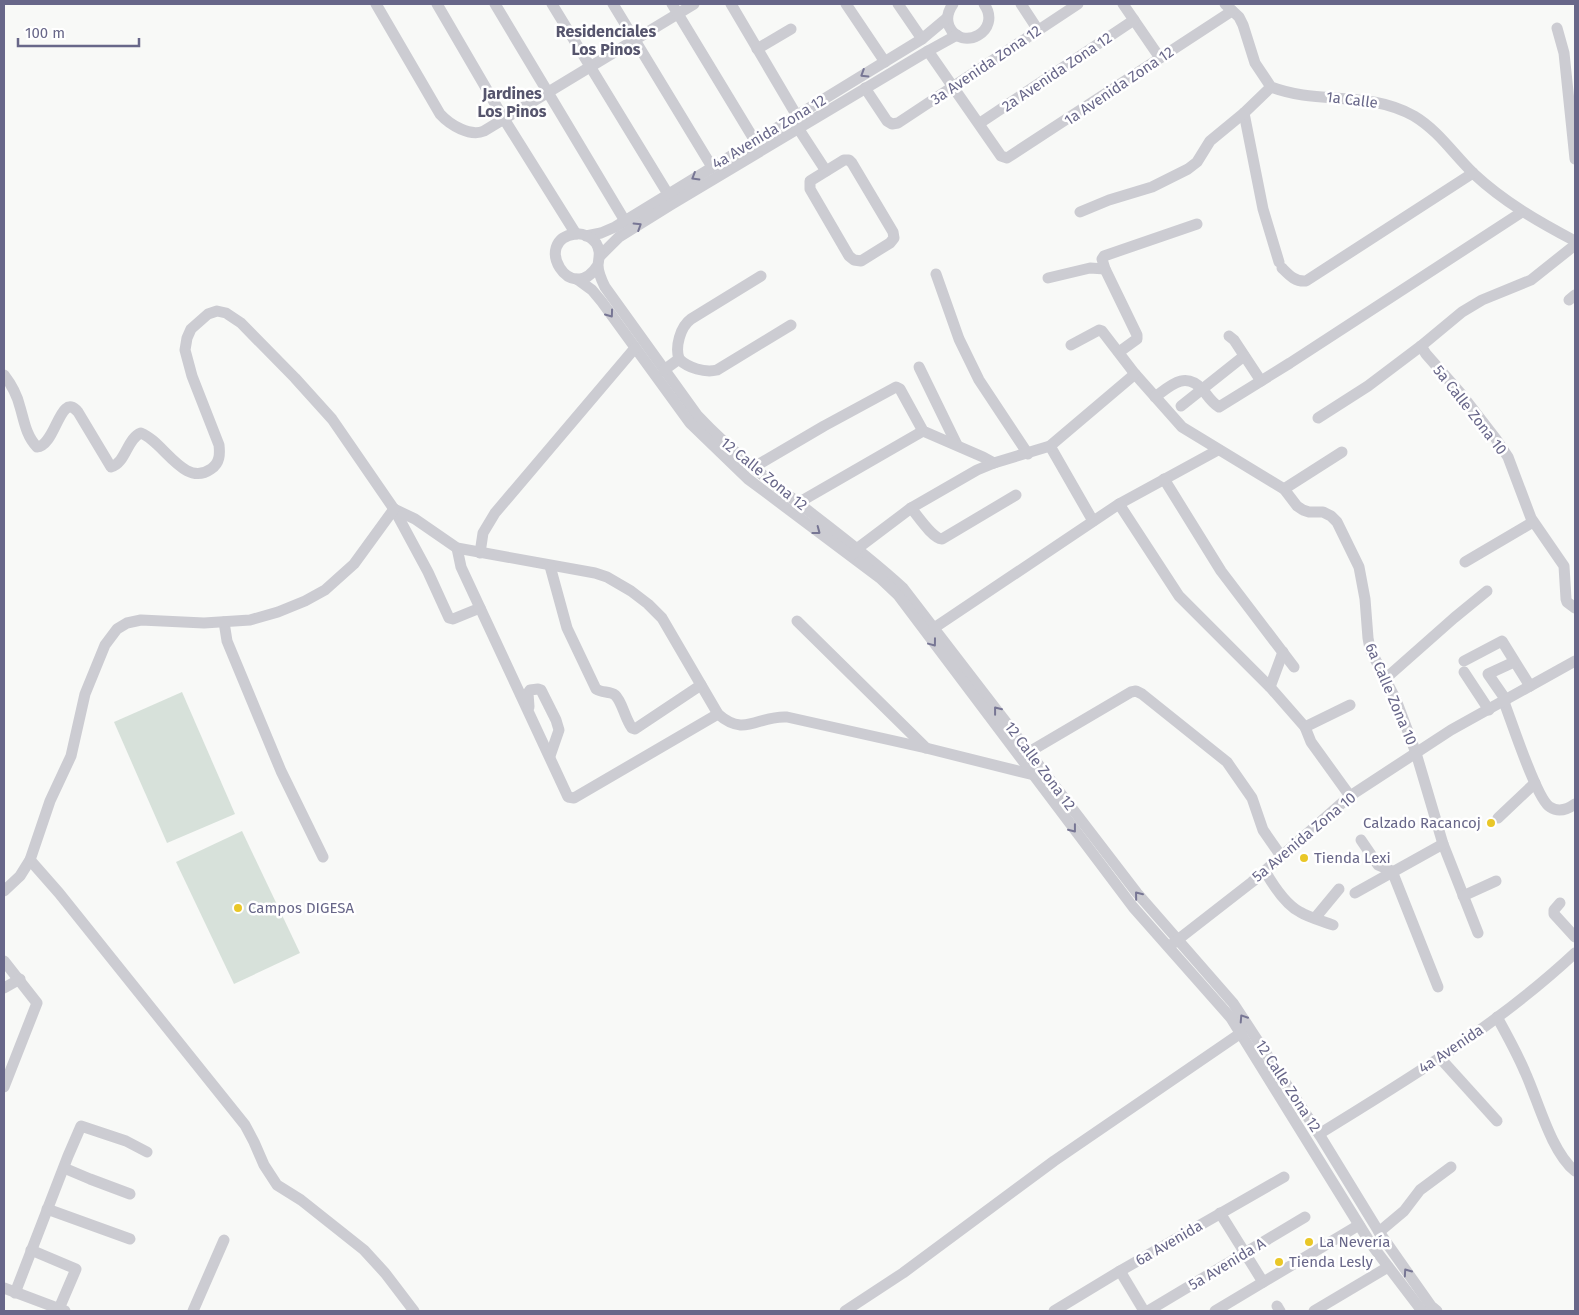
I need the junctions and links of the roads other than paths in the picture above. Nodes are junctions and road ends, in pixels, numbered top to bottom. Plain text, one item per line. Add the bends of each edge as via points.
1 (376, 4) edge
2 (436, 4) edge
3 (494, 4) edge
4 (552, 4) edge
5 (613, 4) edge
6 (694, 4) edge
7 (730, 4) edge
8 (846, 4) edge
9 (898, 4) edge
10 (1021, 4) edge
11 (1078, 4) edge
12 (1123, 4) edge
13 (988, 5) edge
14 (1229, 7) edge
15 (675, 9) edge
16 (949, 9) edge
17 (1134, 20) junction
18 (1557, 28) dead end
19 (791, 29) dead end
20 (1038, 30) junction
21 (957, 35) junction
22 (922, 39) junction
23 (635, 40) junction
24 (758, 49) junction
25 (928, 51) junction
26 (1160, 58) junction
27 (885, 62) junction
28 (590, 66) junction
29 (953, 87) junction
30 (1271, 87) junction
31 (865, 88) junction
32 (548, 92) junction
33 (1573, 102) edge
34 (1244, 113) junction
35 (797, 116) junction
36 (504, 118) junction
37 (980, 124) junction
38 (798, 128) junction
39 (755, 141) junction
40 (1575, 159) edge
41 (712, 167) junction
42 (826, 171) junction
43 (1473, 173) junction
44 (668, 194) junction
45 (1080, 212) dead end
46 (1522, 212) junction
47 (625, 221) junction
48 (1197, 224) dead end
49 (581, 235) junction
50 (1575, 240) edge
51 (1575, 245) edge
52 (599, 260) junction
53 (1104, 269) junction
54 (936, 274) dead end
55 (761, 276) dead end
56 (577, 278) junction
57 (1048, 278) dead end
58 (790, 325) dead end
59 (1229, 336) dead end
60 (1071, 345) dead end
61 (1421, 346) junction
62 (636, 348) junction
63 (1119, 352) junction
64 (1244, 356) junction
65 (679, 359) junction
66 (920, 367) dead end
67 (664, 370) junction
68 (1135, 374) junction
69 (4, 375) edge
70 (1261, 381) junction
71 (1203, 390) junction
72 (1155, 397) junction
73 (1181, 406) dead end
74 (1318, 418) dead end
75 (923, 431) junction
76 (957, 445) junction
77 (1050, 446) junction
78 (1218, 450) junction
79 (1342, 452) dead end
80 (1028, 454) junction
81 (994, 463) junction
82 (754, 467) junction
83 (1164, 479) junction
84 (1284, 489) junction
85 (1016, 495) dead end
86 (798, 503) junction
87 (1119, 504) junction
88 (911, 508) junction
89 (394, 509) junction
90 (1093, 521) junction
91 (1533, 522) junction
92 (457, 548) junction
93 (854, 552) junction
94 (480, 553) junction
95 (1464, 562) dead end
96 (550, 566) junction
97 (1487, 591) dead end
98 (480, 608) junction
99 (1575, 608) edge
100 (797, 621) dead end
101 (224, 622) junction
102 (934, 628) junction
103 (1283, 652) junction
104 (1575, 661) edge
105 (1514, 662) junction
106 (1294, 667) dead end
107 (1385, 679) junction
108 (701, 685) junction
109 (1530, 686) junction
110 (1270, 687) junction
111 (1505, 701) junction
112 (1350, 705) dead end
113 (1489, 710) junction
114 (529, 711) junction
115 (718, 714) junction
116 (1305, 727) junction
117 (926, 748) junction
118 (1029, 752) junction
119 (1416, 753) junction
120 (550, 756) junction
121 (1043, 769) junction
122 (1033, 776) junction
123 (1536, 783) junction
124 (1350, 796) junction
125 (1575, 804) edge
126 (1498, 818) dead end
127 (1361, 840) dead end
128 (1442, 844) junction
129 (1281, 856) junction
130 (323, 857) dead end
131 (30, 860) junction
132 (1265, 871) junction
133 (1392, 871) junction
134 (1496, 881) dead end
135 (1339, 889) dead end
136 (4, 891) edge
137 (1355, 893) dead end
138 (1463, 896) junction
139 (1560, 903) dead end
140 (1315, 918) junction
141 (1333, 925) dead end
142 (1478, 934) dead end
143 (1575, 937) edge
144 (1173, 944) junction
145 (1575, 953) edge
146 (4, 961) edge
147 (20, 979) junction
148 (1438, 987) dead end
149 (4, 988) edge
150 (1497, 1017) junction
151 (1241, 1033) junction
152 (1440, 1058) junction
153 (1278, 1082) junction
154 (4, 1087) edge
155 (1496, 1121) dead end
156 (1319, 1134) junction
157 (147, 1152) dead end
158 (64, 1168) junction
159 (1451, 1168) dead end
160 (1575, 1171) edge
161 (1284, 1177) dead end
162 (130, 1194) dead end
163 (48, 1209) junction
164 (1220, 1213) junction
165 (1305, 1217) dead end
166 (1359, 1225) junction
167 (1379, 1232) junction
168 (130, 1239) dead end
169 (224, 1240) dead end
170 (31, 1250) junction
171 (1245, 1253) junction
172 (1388, 1267) junction
173 (1120, 1271) junction
174 (1263, 1282) junction
175 (4, 1288) edge
176 (16, 1293) junction
177 (60, 1310) edge
178 (1417, 1310) edge
179 (193, 1311) edge
180 (414, 1311) edge
181 (846, 1311) edge
182 (1054, 1311) edge
183 (1144, 1311) edge
184 (1148, 1311) edge
185 (1215, 1311) edge
186 (1314, 1311) edge
187 (1437, 1311) edge

1 - 36 street via 440,114 450,123 475,133
2 - 36 street
3 - 32 street
4 - 28 street
5 - 23 street
6 - 15 street
7 - 24 street
8 - 27 street
9 - 22 street
10 - 20 street
11 - 20 street, 3a Avenida Zona 12
12 - 17 street
13 - 21 street via 989,22 982,33 970,38
14 - 26 street, 1a Avenida Zona 12
14 - 30 street via 1239,17 1255,63
15 - 23 street
15 - 39 street
16 - 21 street via 949,25
16 - 22 street, 4a Avenida Zona 12
17 - 26 street
17 - 37 street, 2a Avenida Zona 12
18 - 33 street
19 - 24 street
20 - 29 street, 3a Avenida Zona 12
21 - 25 street, 4a Avenida Zona 12
22 - 27 street, 4a Avenida Zona 12
23 - 28 street
23 - 41 street
24 - 35 street
25 - 29 street
25 - 31 street, 4a Avenida Zona 12
26 - 37 street, 1a Avenida Zona 12 via 1013,156 1001,156
27 -> 35 street, 4a Avenida Zona 12
28 - 32 street
28 - 44 street
29 - 31 street, 3a Avenida Zona 12 via 892,124
29 - 37 street
30 - 34 street
30 - 43 street, 1a Calle via 1393,106 1416,117 1441,137
31 - 38 street, 4a Avenida Zona 12
32 - 36 street
32 - 47 street
33 - 40 street
34 - 43 street via 1263,210 1280,265 1293,279 1306,281
34 - 45 street via 1210,140 1197,162 1182,173
35 - 39 street, 4a Avenida Zona 12
36 - 49 street
38 - 42 street
52 -> 38 street, 4a Avenida Zona 12 via 619,237
39 - 41 street, 4a Avenida Zona 12
41 -> 44 street, 4a Avenida Zona 12
42 - 42 street via 844,160 852,163 893,232 894,238 890,243 861,261 849,256 810,189 810,181
43 - 46 street, 1a Calle
44 - 47 street, 4a Avenida Zona 12
46 - 50 street, 1a Calle
46 - 70 street
47 - 49 street, 4a Avenida Zona 12 via 601,234
48 - 53 street via 1104,256
49 - 52 street via 596,244
49 - 56 street via 564,239 556,250 560,269
51 - 61 street via 1531,280 1462,312
52 - 56 street via 590,275
52 - 67 street, 12 Calle Zona 12 via 599,273 605,287
53 - 57 street via 1090,268
53 - 63 street via 1137,335 1134,343
54 - 80 street via 959,339 979,380
55 - 65 street via 686,323 681,333
56 -> 62 street, 12 Calle Zona 12 via 597,296
58 - 65 street via 717,370 704,370
59 - 64 street
60 - 63 street, 6a Calle Zona 10 via 1100,330
61 - 74 street
61 - 91 street, 5a Calle Zona 10 via 1508,457
62 -> 93 street, 12 Calle Zona 12 via 690,423 748,478
62 - 94 street via 494,513 484,533
63 - 68 street, 6a Calle Zona 10
64 - 70 street
64 - 71 street
65 - 67 street
66 - 76 street
67 - 82 street, 12 Calle Zona 12 via 697,415
68 - 72 street, 6a Calle Zona 10
68 - 77 street
69 - 89 street via 37,446 49,440 62,412 70,406 78,412 111,467 117,464 135,436 141,433 186,471 205,473 218,460 219,445 185,350 191,329 200,320 217,311 226,313 275,357 332,419
70 - 71 street via 1219,406
71 - 72 street via 1192,382 1180,380
71 - 73 street
72 - 78 street, 6a Calle Zona 10 via 1182,427
75 - 76 street
75 - 82 street via 896,387
75 - 86 street
76 - 81 street
77 - 80 street
77 - 90 street
78 - 83 street
78 - 84 street, 6a Calle Zona 10
79 - 84 street
80 - 81 street
81 - 88 street
82 - 86 street, 12 Calle Zona 12
83 - 87 street
83 - 103 street via 1221,571
84 - 107 street, 6a Calle Zona 10 via 1303,510 1323,512 1337,522 1358,567 1368,638 1374,660
85 - 88 street via 942,539 933,534
86 - 93 street, 12 Calle Zona 12
87 - 90 street
87 - 110 street via 1179,596
88 - 93 street
89 - 92 street via 415,519
89 - 98 street via 449,618
89 - 101 street via 354,564 324,590 270,615
90 - 102 street
91 - 95 street
91 - 99 street, 5a Calle Zona 10 via 1564,566 1567,602
92 - 94 street
92 - 98 street via 461,567
93 - 102 street, 12 Calle Zona 12 via 903,588
93 -> 122 street, 12 Calle Zona 12 via 898,595
94 - 96 street
96 - 108 street via 607,577 640,597 662,618
96 - 108 street via 567,628 596,689 617,697 632,728 636,729
97 - 107 street
98 - 114 street
100 - 117 street
101 - 130 street via 227,640 281,771
101 - 131 street via 141,620 127,623 113,633 86,694 71,756 50,801
118 -> 102 street, 12 Calle Zona 12
103 - 106 street
103 - 110 street
104 - 109 street, 5a Avenida Zona 10
105 - 109 street
105 - 111 street via 1488,674
105 - 113 street via 1502,641 1464,666
107 - 119 street, 6a Calle Zona 10
108 - 115 street
109 - 111 street, 5a Avenida Zona 10
110 - 116 street
111 - 113 street, 5a Avenida Zona 10
111 - 123 street
112 - 116 street
113 - 119 street, 5a Avenida Zona 10
114 - 120 street
114 - 120 street via 528,693 538,689 544,694 559,730
115 - 117 street via 742,726 787,717
115 - 120 street via 574,798 568,797
116 - 124 street via 1311,742
117 - 122 street
118 - 121 street, 12 Calle Zona 12
118 - 129 street via 1136,691 1227,762 1252,798 1263,830
119 - 124 street, 5a Avenida Zona 10
119 - 128 street, 6a Calle Zona 10
121 - 122 street
144 -> 121 street, 12 Calle Zona 12
122 -> 144 street, 12 Calle Zona 12 via 1133,907
123 - 125 street via 1544,801 1552,809 1566,809
123 - 126 street
124 - 129 street, 5a Avenida Zona 10
127 - 133 street via 1378,865
128 - 133 street
128 - 138 street, 6a Calle Zona 10
129 - 132 street, 5a Avenida Zona 10
131 - 136 street via 20,876
131 - 180 street via 245,1125 264,1166 277,1185 364,1250
132 - 140 street via 1293,907
132 - 144 street, 5a Avenida Zona 10
133 - 137 street
133 - 148 street
134 - 138 street
135 - 140 street
138 - 142 street, 6a Calle Zona 10
139 - 143 street via 1554,914
140 - 141 street
144 - 151 street, 12 Calle Zona 12
153 -> 144 street, 12 Calle Zona 12 via 1233,1003
145 - 150 street, 4a Avenida
146 - 147 street
147 - 149 street
147 - 154 street via 37,1003
150 - 152 street, 4a Avenida
150 - 160 street via 1525,1072 1553,1139 1563,1158
151 - 153 street, 12 Calle Zona 12
151 - 181 street via 1054,1161 903,1273
152 - 155 street
152 - 156 street, 4a Avenida
153 - 156 street, 12 Calle Zona 12
153 - 166 street, 12 Calle Zona 12
156 - 167 street, 12 Calle Zona 12
157 - 158 street via 126,1141 81,1126
158 - 162 street
158 - 163 street
159 - 167 street via 1420,1190 1404,1211
161 - 164 street, 6a Avenida
163 - 168 street
163 - 170 street
164 - 171 street
164 - 173 street, 6a Avenida
165 - 171 street, 5a Avenida A
166 - 172 street, 12 Calle Zona 12
166 - 174 street
187 -> 167 street, 12 Calle Zona 12
169 - 179 street
170 - 176 street
170 - 177 street via 76,1269
171 - 174 street
171 - 184 street, 5a Avenida A
172 - 178 street, 12 Calle Zona 12
172 - 186 street
173 - 182 street, 6a Avenida
173 - 183 street
174 - 185 street
175 - 176 street
176 - 177 street

